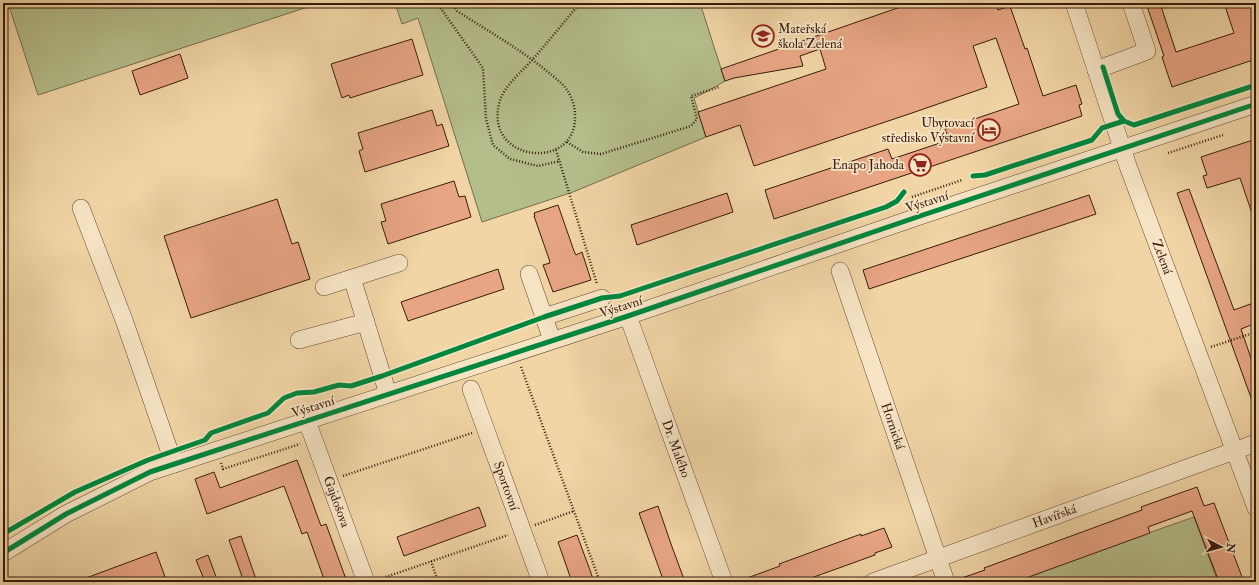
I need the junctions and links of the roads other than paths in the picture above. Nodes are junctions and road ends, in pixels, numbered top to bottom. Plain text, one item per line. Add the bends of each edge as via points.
1 (1074, 3) edge
2 (1131, 3) edge
3 (1096, 70) junction
4 (1256, 104) edge
5 (1122, 149) junction
6 (81, 208) dead end
7 (398, 263) dead end
8 (840, 271) dead end
9 (528, 274) dead end
10 (352, 278) junction
11 (324, 287) dead end
12 (602, 298) road end
13 (628, 316) junction
14 (544, 317) junction
15 (366, 322) junction
16 (299, 340) dead end
17 (552, 340) junction
18 (471, 389) dead end
19 (388, 394) junction
20 (307, 421) junction
21 (1256, 443) edge
22 (1235, 451) junction
23 (174, 464) junction
24 (1256, 508) edge
25 (3, 553) edge
26 (937, 558) junction
27 (372, 581) edge
28 (541, 582) edge
29 (724, 582) edge
30 (874, 582) edge
31 (946, 582) edge

1 - 3 street, Zelená
2 - 3 street via 1147,51
3 - 5 street, Zelená
4 - 5 street, Výstavní
5 - 13 street, Výstavní
5 - 22 street, Zelená
6 - 23 street via 124,320
7 - 10 street
8 - 26 street, Hornická
9 - 14 street
10 - 11 street
10 - 15 street
12 - 14 street
13 - 17 street, Výstavní
13 - 29 street, Dr. Malého
14 - 17 street
15 - 16 street
15 - 19 street
17 - 19 street, Výstavní
18 - 28 street, Sportovní
19 - 20 street, Výstavní
20 - 23 street, Výstavní
20 - 27 street, Gajdošova via 329,481
21 - 22 street, Havířská
22 - 24 street, Zelená
22 - 26 street, Havířská
23 - 25 street, Výstavní via 150,472 66,514
26 - 30 street, Havířská
26 - 31 street, Hornická

